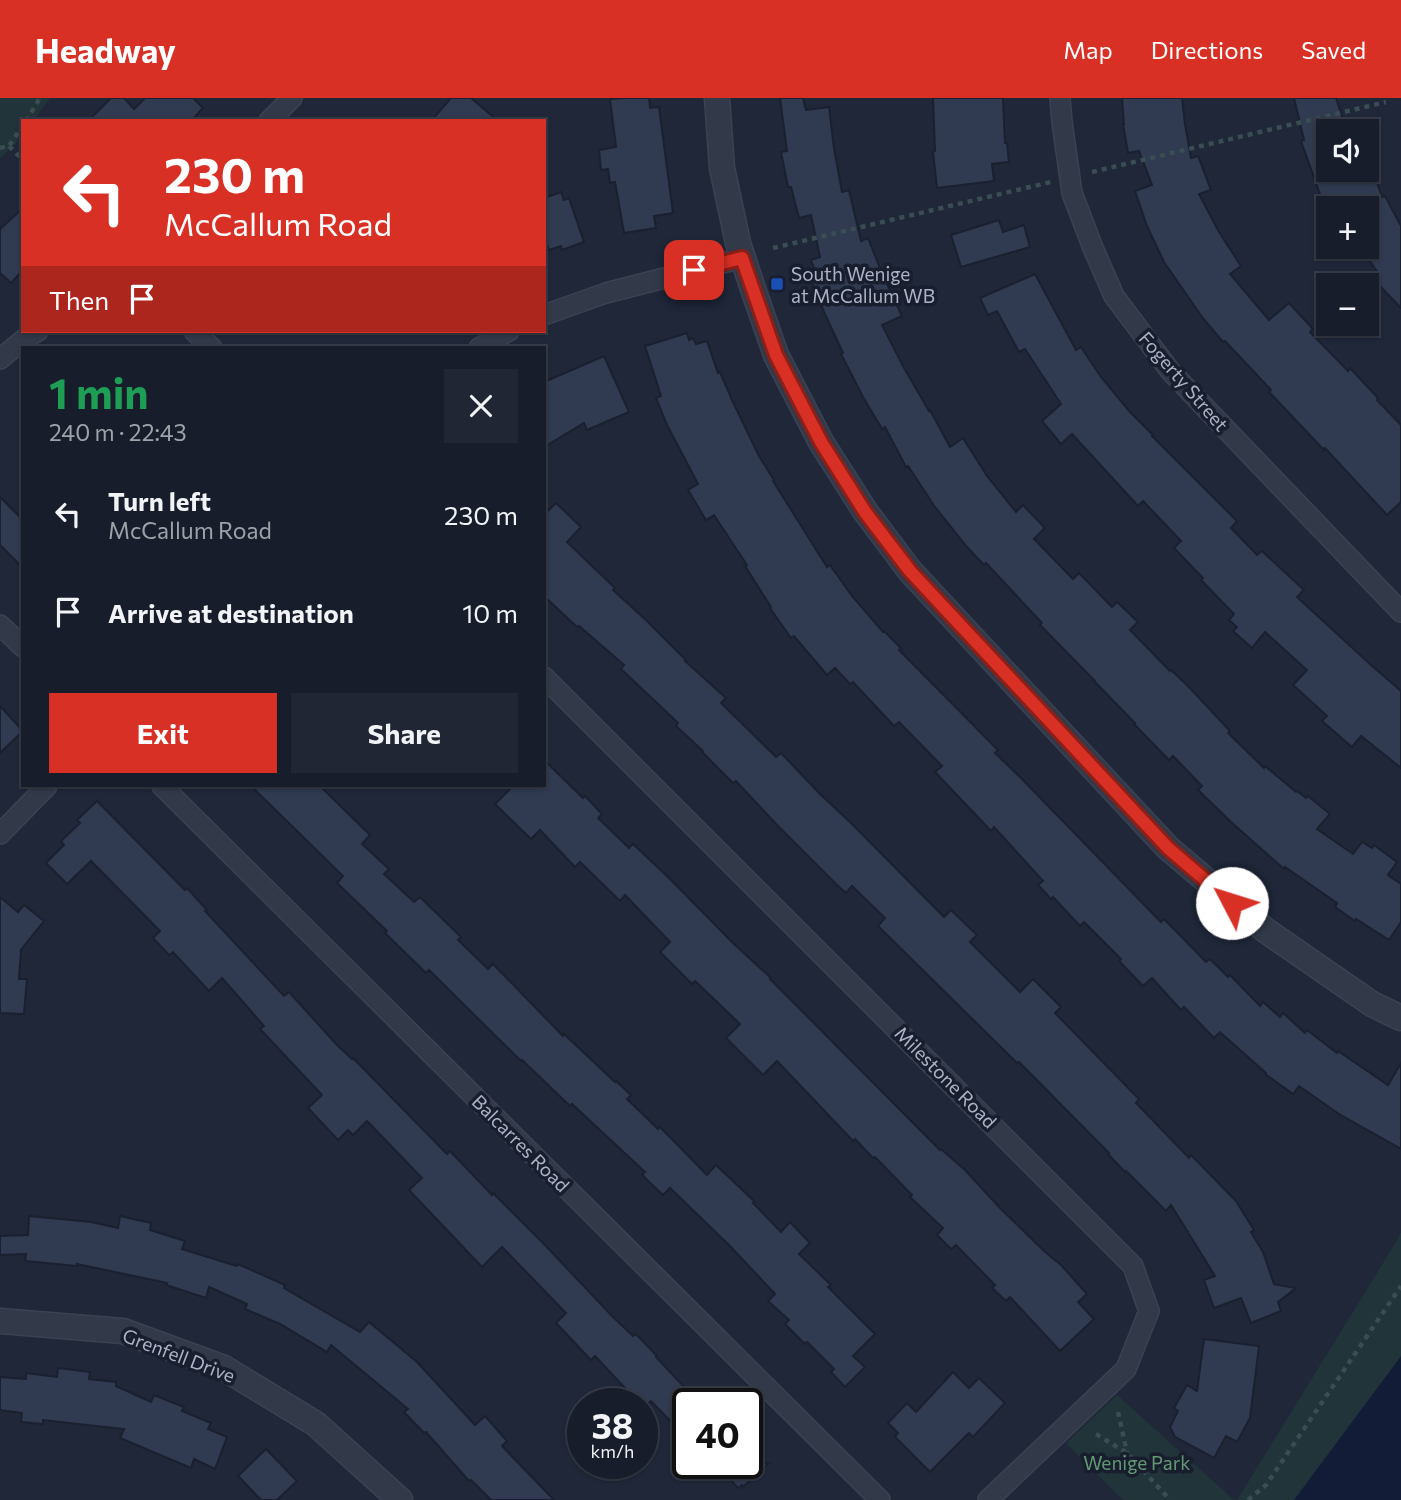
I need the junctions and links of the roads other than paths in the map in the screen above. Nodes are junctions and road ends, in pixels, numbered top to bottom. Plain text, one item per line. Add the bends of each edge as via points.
1 (292, 98) edge
2 (717, 98) edge
3 (1060, 98) edge
4 (271, 119) edge
5 (742, 258) junction
6 (546, 314) edge
7 (35, 333) edge
8 (196, 333) edge
9 (505, 333) edge
10 (210, 346) edge
11 (483, 346) edge
12 (0, 359) edge
13 (1401, 612) edge
14 (0, 625) edge
15 (21, 645) edge
16 (546, 679) edge
17 (46, 787) edge
18 (163, 787) edge
19 (0, 834) edge
20 (1401, 1018) edge
21 (0, 1321) edge
22 (400, 1500) edge
23 (880, 1500) edge
24 (988, 1500) edge

1 - 4 street
2 - 5 street via 722,168
3 - 13 street, Fogerty Street via 1072,193 1114,296 1171,372
5 - 6 street via 606,292
5 - 20 street via 776,355 821,442 865,512 910,571 1168,848 1265,930 1372,1004
7 - 12 street
8 - 10 street
9 - 11 street
14 - 15 street
16 - 24 street, Milestone Road via 1133,1266 1149,1311 1126,1369
17 - 19 street
18 - 23 street, Balcarres Road
21 - 22 street, Grenfell Drive via 123,1331 224,1368 316,1424

